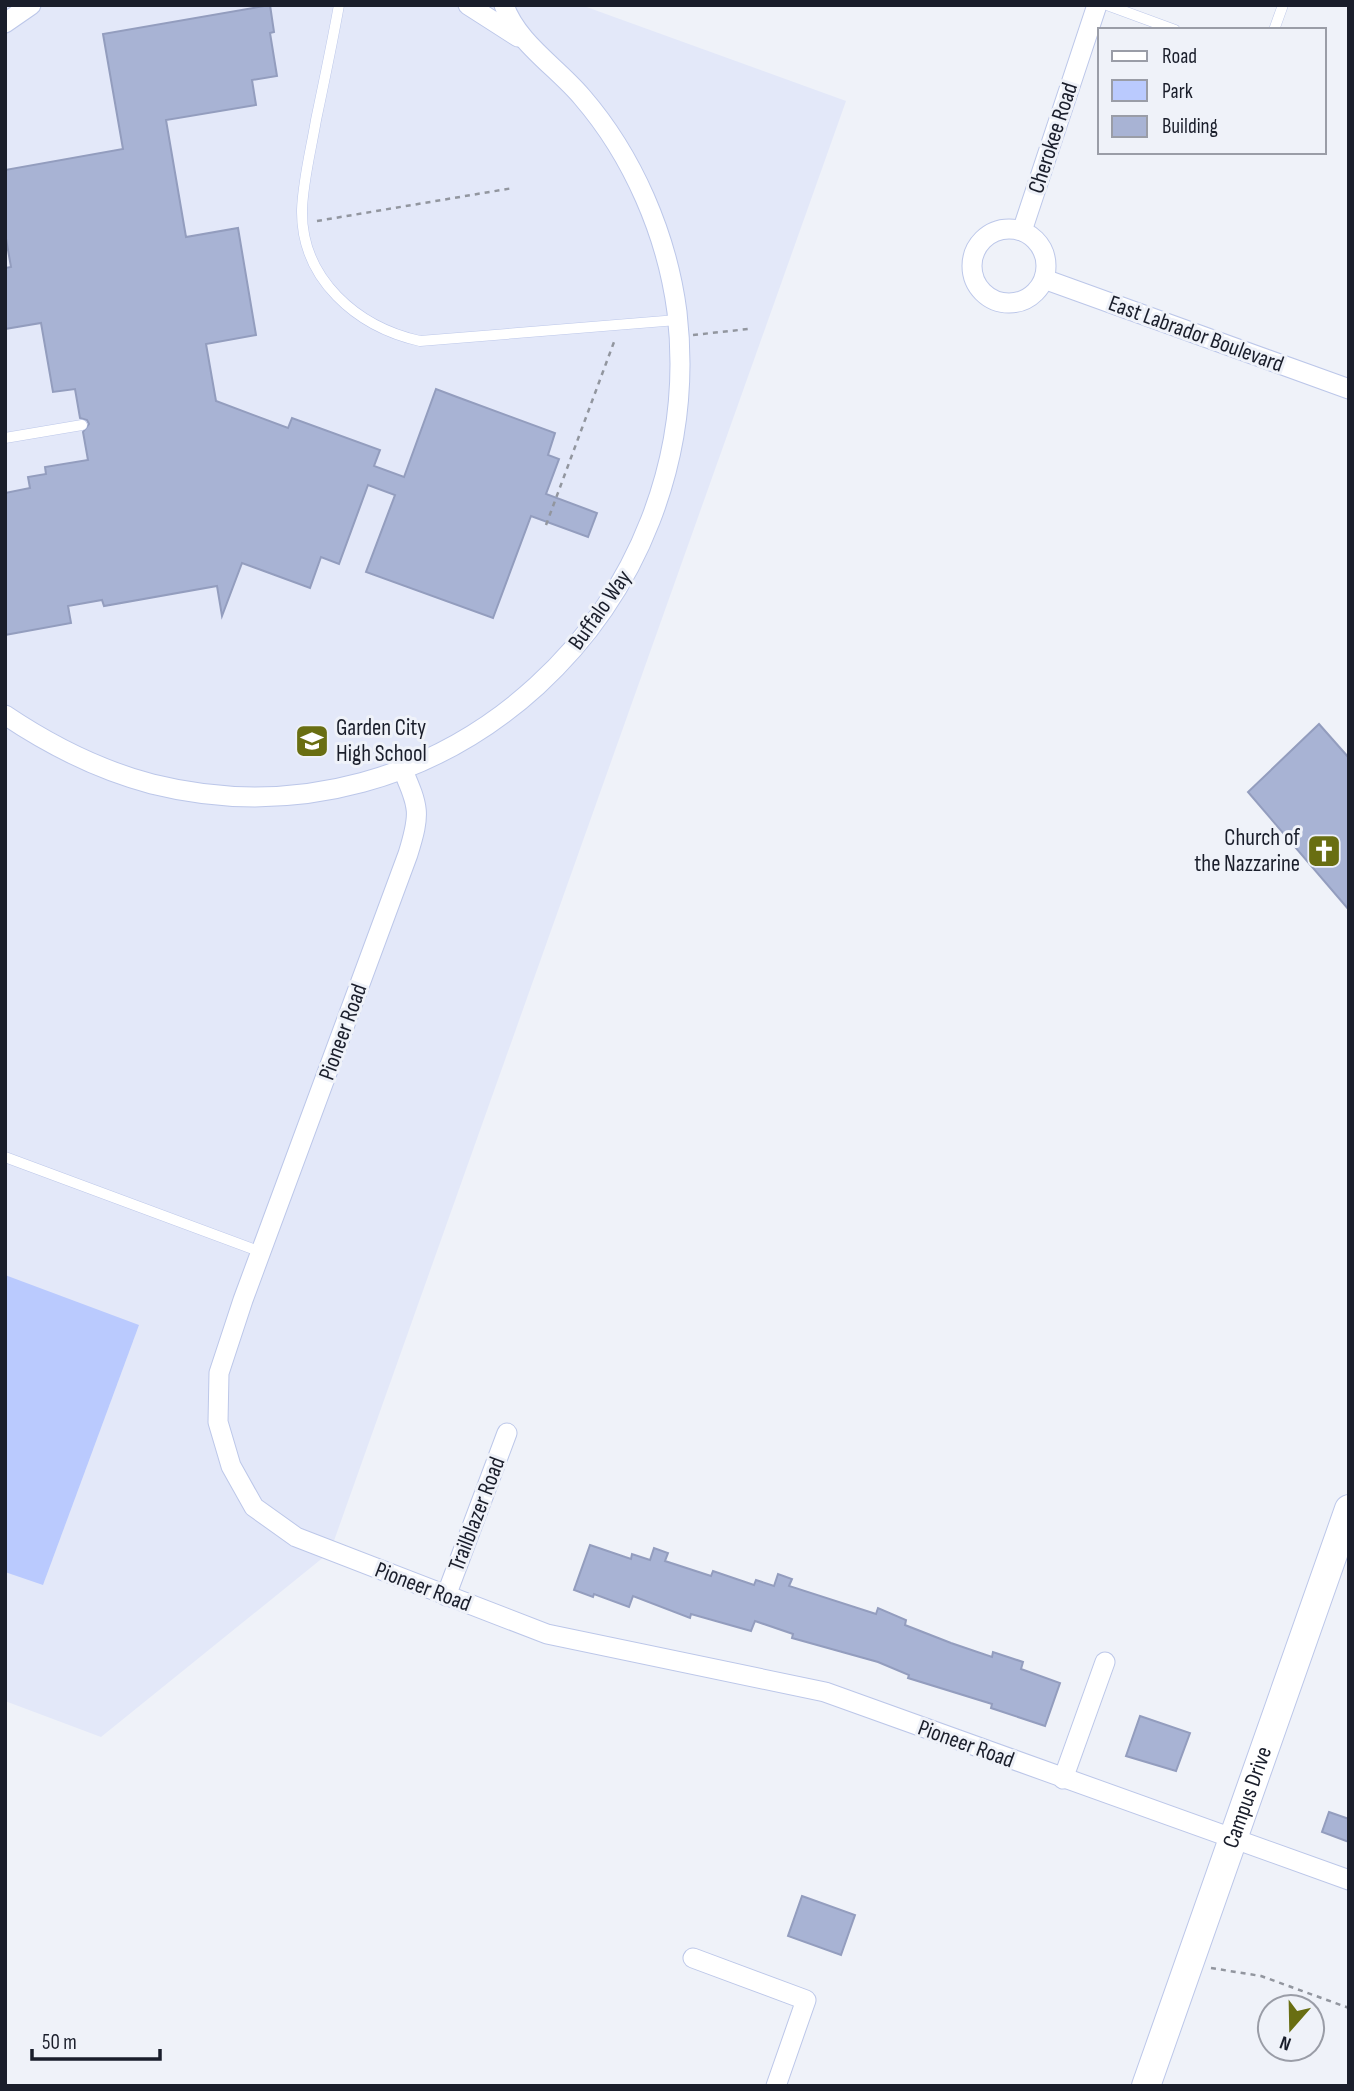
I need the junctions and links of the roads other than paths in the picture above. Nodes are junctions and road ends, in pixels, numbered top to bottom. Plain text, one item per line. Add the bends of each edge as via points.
1 (32, 5) edge
2 (339, 5) edge
3 (468, 5) edge
4 (504, 5) edge
5 (1097, 5) edge
6 (1107, 5) edge
7 (1283, 5) edge
8 (1137, 10) edge
9 (5, 23) edge
10 (1171, 28) edge
11 (1275, 28) edge
12 (533, 47) junction
13 (1022, 231) junction
14 (1044, 279) junction
15 (677, 320) junction
16 (1349, 389) edge
17 (82, 425) dead end
18 (5, 438) edge
19 (5, 715) edge
20 (402, 768) junction
21 (5, 1157) edge
22 (261, 1252) junction
23 (508, 1433) dead end
24 (1349, 1509) edge
25 (446, 1596) junction
26 (1105, 1662) dead end
27 (1063, 1779) junction
28 (1232, 1839) junction
29 (1349, 1880) edge
30 (693, 1958) dead end
31 (776, 2086) edge
32 (1146, 2086) edge

1 - 9 street
2 - 15 lane via 302,212 317,270 337,299 362,320 420,341
3 - 12 street
4 - 12 street, Buffalo Way via 517,31
5 - 13 street, Cherokee Road
6 - 8 lane
7 - 11 lane
8 - 10 lane
12 - 15 street, Buffalo Way via 584,99 629,167 658,230
13 - 14 street via 1041,245 1047,268
13 - 14 street via 998,230 978,245 973,256 975,281 992,299 1004,303 1028,298
14 - 16 street, East Labrador Boulevard
15 - 20 street, Buffalo Way via 680,380 671,459 650,526 618,590 573,651 519,703 460,742
17 - 18 lane
19 - 20 street, Buffalo Way via 73,756 153,784 195,792 248,796 305,793
20 - 22 street, Pioneer Road via 419,818
21 - 22 lane
22 - 25 street, Pioneer Road via 219,1373 218,1422 232,1466 254,1507 296,1537
23 - 25 street, Trailblazer Road
24 - 28 main road, Campus Drive
25 - 27 street, Pioneer Road via 547,1634 825,1692
26 - 27 street
27 - 28 street, Pioneer Road
28 - 29 street, Pioneer Road
28 - 32 main road, Campus Drive
30 - 31 street via 806,2000

